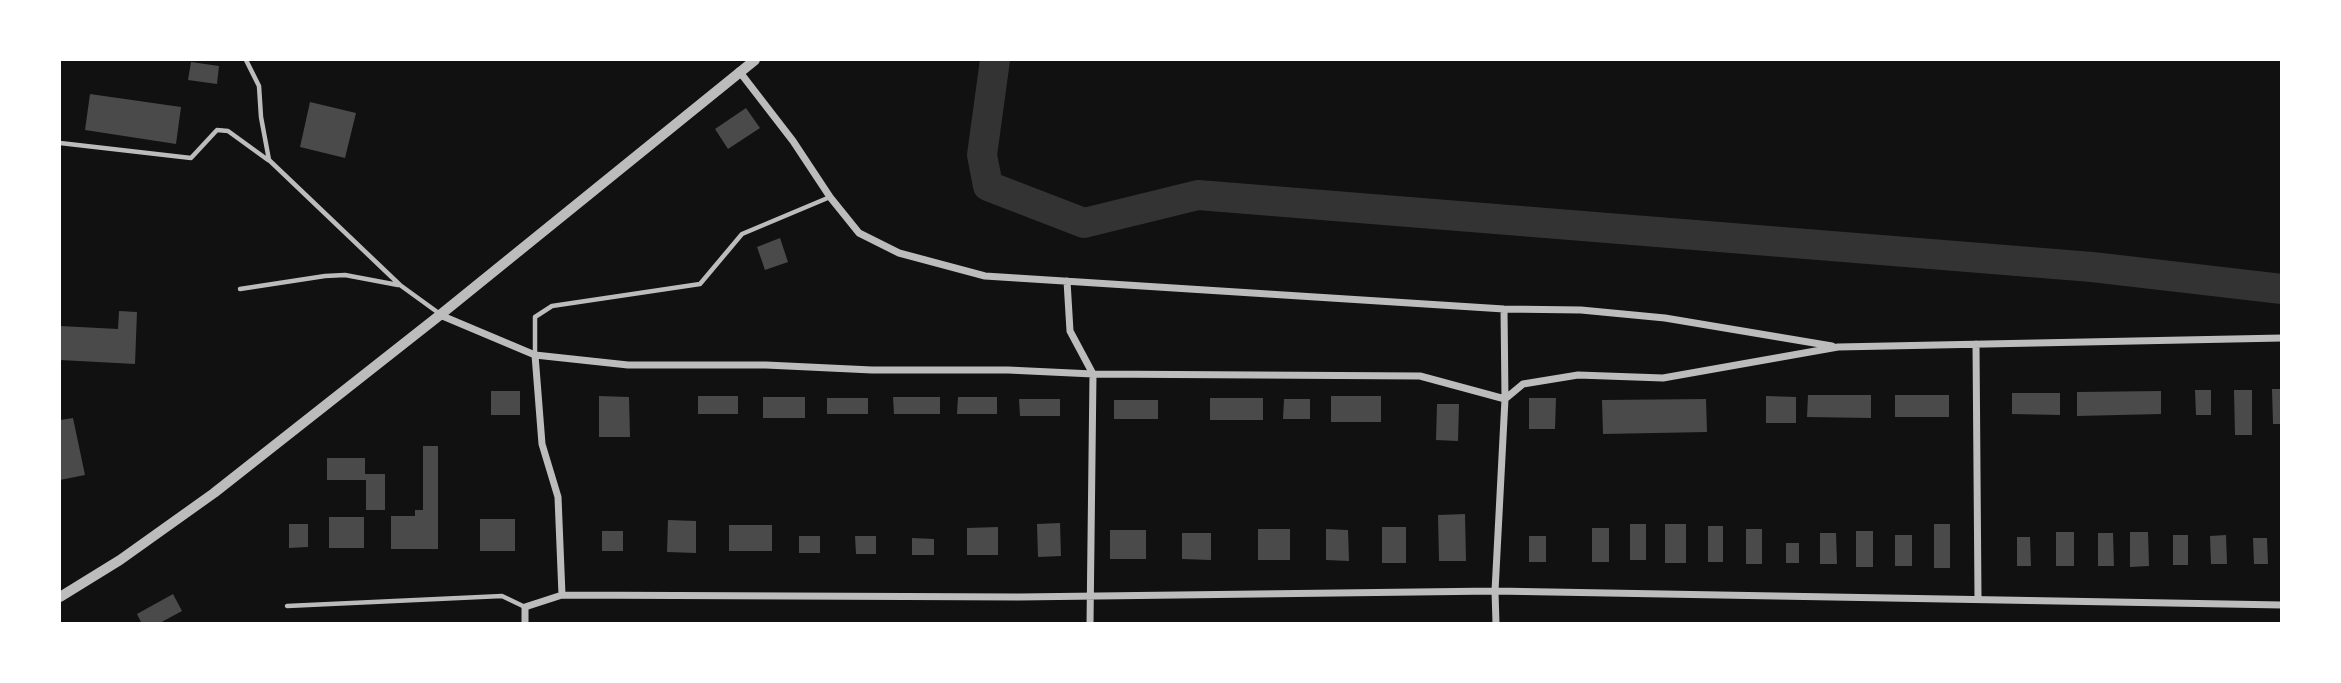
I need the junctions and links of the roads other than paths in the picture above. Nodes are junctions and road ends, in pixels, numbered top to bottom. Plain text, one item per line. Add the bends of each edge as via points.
1 (246, 60) edge
2 (755, 60) edge
3 (739, 71) junction
4 (60, 143) edge
5 (269, 160) junction
6 (830, 197) junction
7 (1067, 281) junction
8 (400, 285) junction
9 (240, 289) dead end
10 (1504, 309) junction
11 (440, 315) junction
12 (2281, 338) edge
13 (1976, 344) junction
14 (1838, 347) junction
15 (535, 355) junction
16 (1093, 374) junction
17 (1506, 399) junction
18 (1495, 591) junction
19 (562, 595) junction
20 (1090, 595) junction
21 (60, 597) edge
22 (1978, 598) junction
23 (2281, 605) edge
24 (288, 606) dead end
25 (525, 607) junction
26 (524, 624) edge
27 (1090, 624) edge
28 (1496, 624) edge

1 - 5 lane via 259,86
2 - 3 street
3 - 6 street
3 - 11 street
4 - 5 lane via 191,158 217,130 228,131
5 - 8 lane
6 - 7 street via 859,233 899,253 985,276
6 - 15 lane via 742,234 700,284 552,306 535,317
7 - 10 street
7 - 16 street via 1070,331
8 - 9 lane via 325,275
8 - 11 lane
10 - 14 street via 1665,318
10 - 17 street
11 - 15 street
11 - 21 street via 214,494
12 - 13 street
13 - 14 street
13 - 22 street
14 - 17 street via 1663,378 1564,377 1523,384
15 - 16 street via 628,365
15 - 19 street via 542,444 558,497
16 - 17 street via 1420,376
16 - 20 street
17 - 18 street
18 - 20 street
18 - 22 street
18 - 28 street
19 - 20 street
19 - 25 street
20 - 27 street
22 - 23 street
24 - 25 lane via 502,596
25 - 26 street

